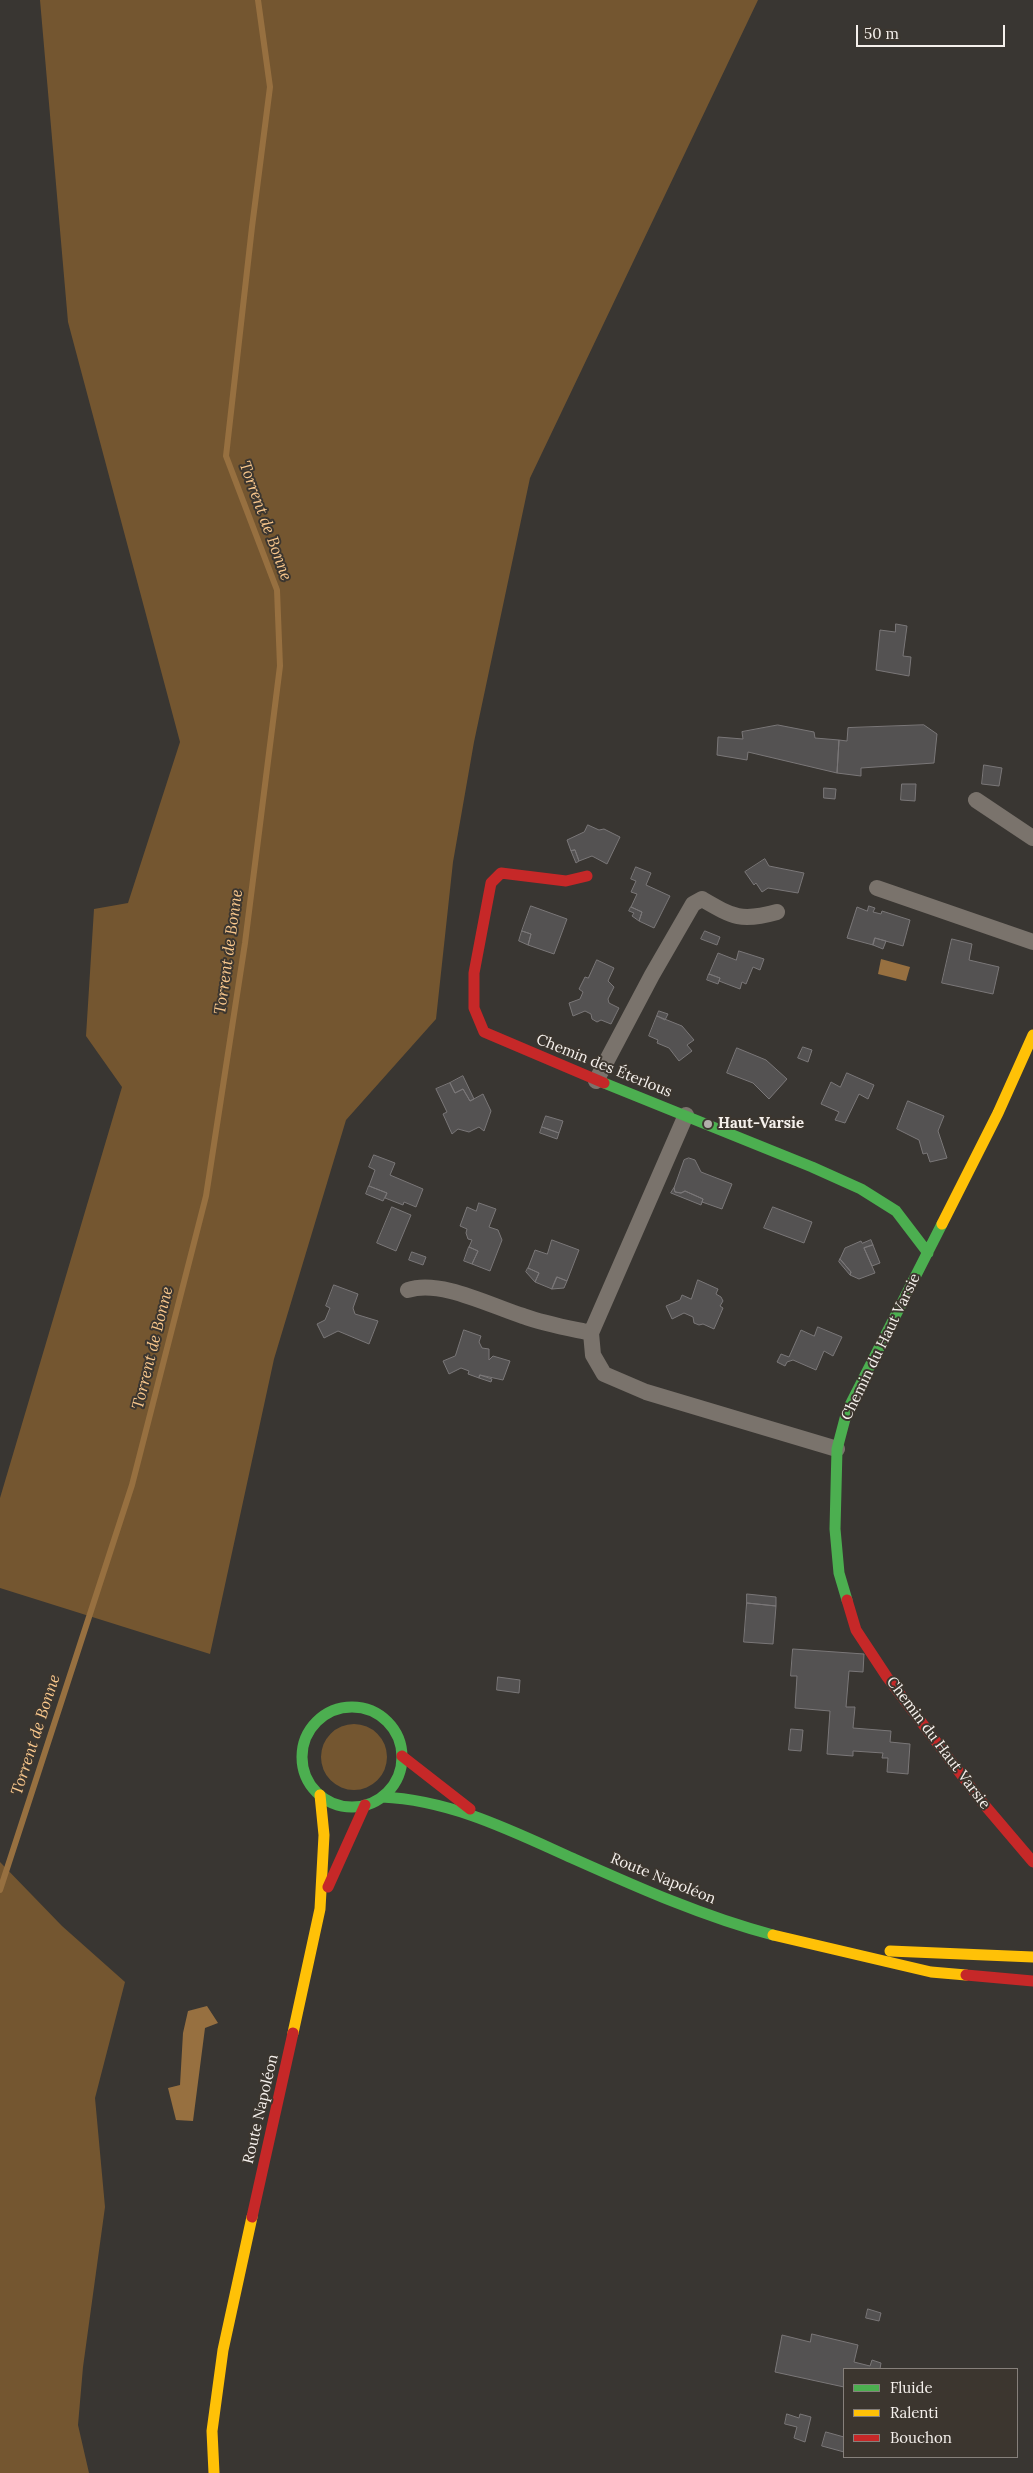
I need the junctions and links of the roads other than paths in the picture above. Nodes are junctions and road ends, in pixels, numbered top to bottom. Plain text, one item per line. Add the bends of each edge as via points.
1 (976, 800) dead end
2 (1033, 838) edge
3 (587, 876) dead end
4 (877, 888) dead end
5 (776, 912) dead end
6 (1033, 942) edge
7 (1033, 1035) edge
8 (596, 1081) junction
9 (686, 1115) junction
10 (928, 1253) junction
11 (408, 1290) dead end
12 (591, 1333) junction
13 (837, 1449) junction
14 (402, 1756) junction
15 (320, 1796) junction
16 (382, 1797) junction
17 (365, 1805) junction
18 (487, 1820) junction
19 (1031, 1856) edge
20 (320, 1909) junction
21 (834, 1949) junction
22 (1033, 1957) edge
23 (1033, 1975) edge
24 (988, 1979) junction
25 (1033, 1981) edge
26 (214, 2473) edge

1 - 2 street
3 - 8 main road, Chemin des Éterlous via 566,881 500,873 491,883 474,973 474,1008 484,1032
4 - 6 street
5 - 8 street via 756,918 740,918 702,899 693,904
7 - 10 main road, Chemin du Haut Varsie
8 - 9 main road, Chemin des Éterlous
9 - 10 main road, Chemin des Éterlous via 816,1169 891,1207
9 - 12 street
10 - 13 main road, Chemin du Haut Varsie via 846,1411
11 - 12 street via 420,1286 442,1289 525,1317
12 - 13 street via 593,1355 604,1374 646,1392
13 - 19 main road, Chemin du Haut Varsie via 835,1529 839,1573 856,1630 887,1677 958,1770
14 - 15 main road via 399,1740 379,1715 364,1708 332,1711 318,1720 303,1746 305,1774
14 - 16 main road via 400,1772
14 - 18 main road, Route Napoléon
15 - 17 main road via 334,1804 349,1807
15 - 20 main road, Route Napoléon via 324,1835
16 - 17 main road
16 - 18 main road, Route Napoléon via 424,1802
17 - 20 main road, Route Napoléon via 334,1870
18 - 21 main road, Route Napoléon via 653,1894 770,1934
20 - 26 main road, Route Napoléon via 223,2350 212,2431
21 - 22 main road
21 - 24 main road via 931,1972
23 - 24 street
24 - 25 main road

